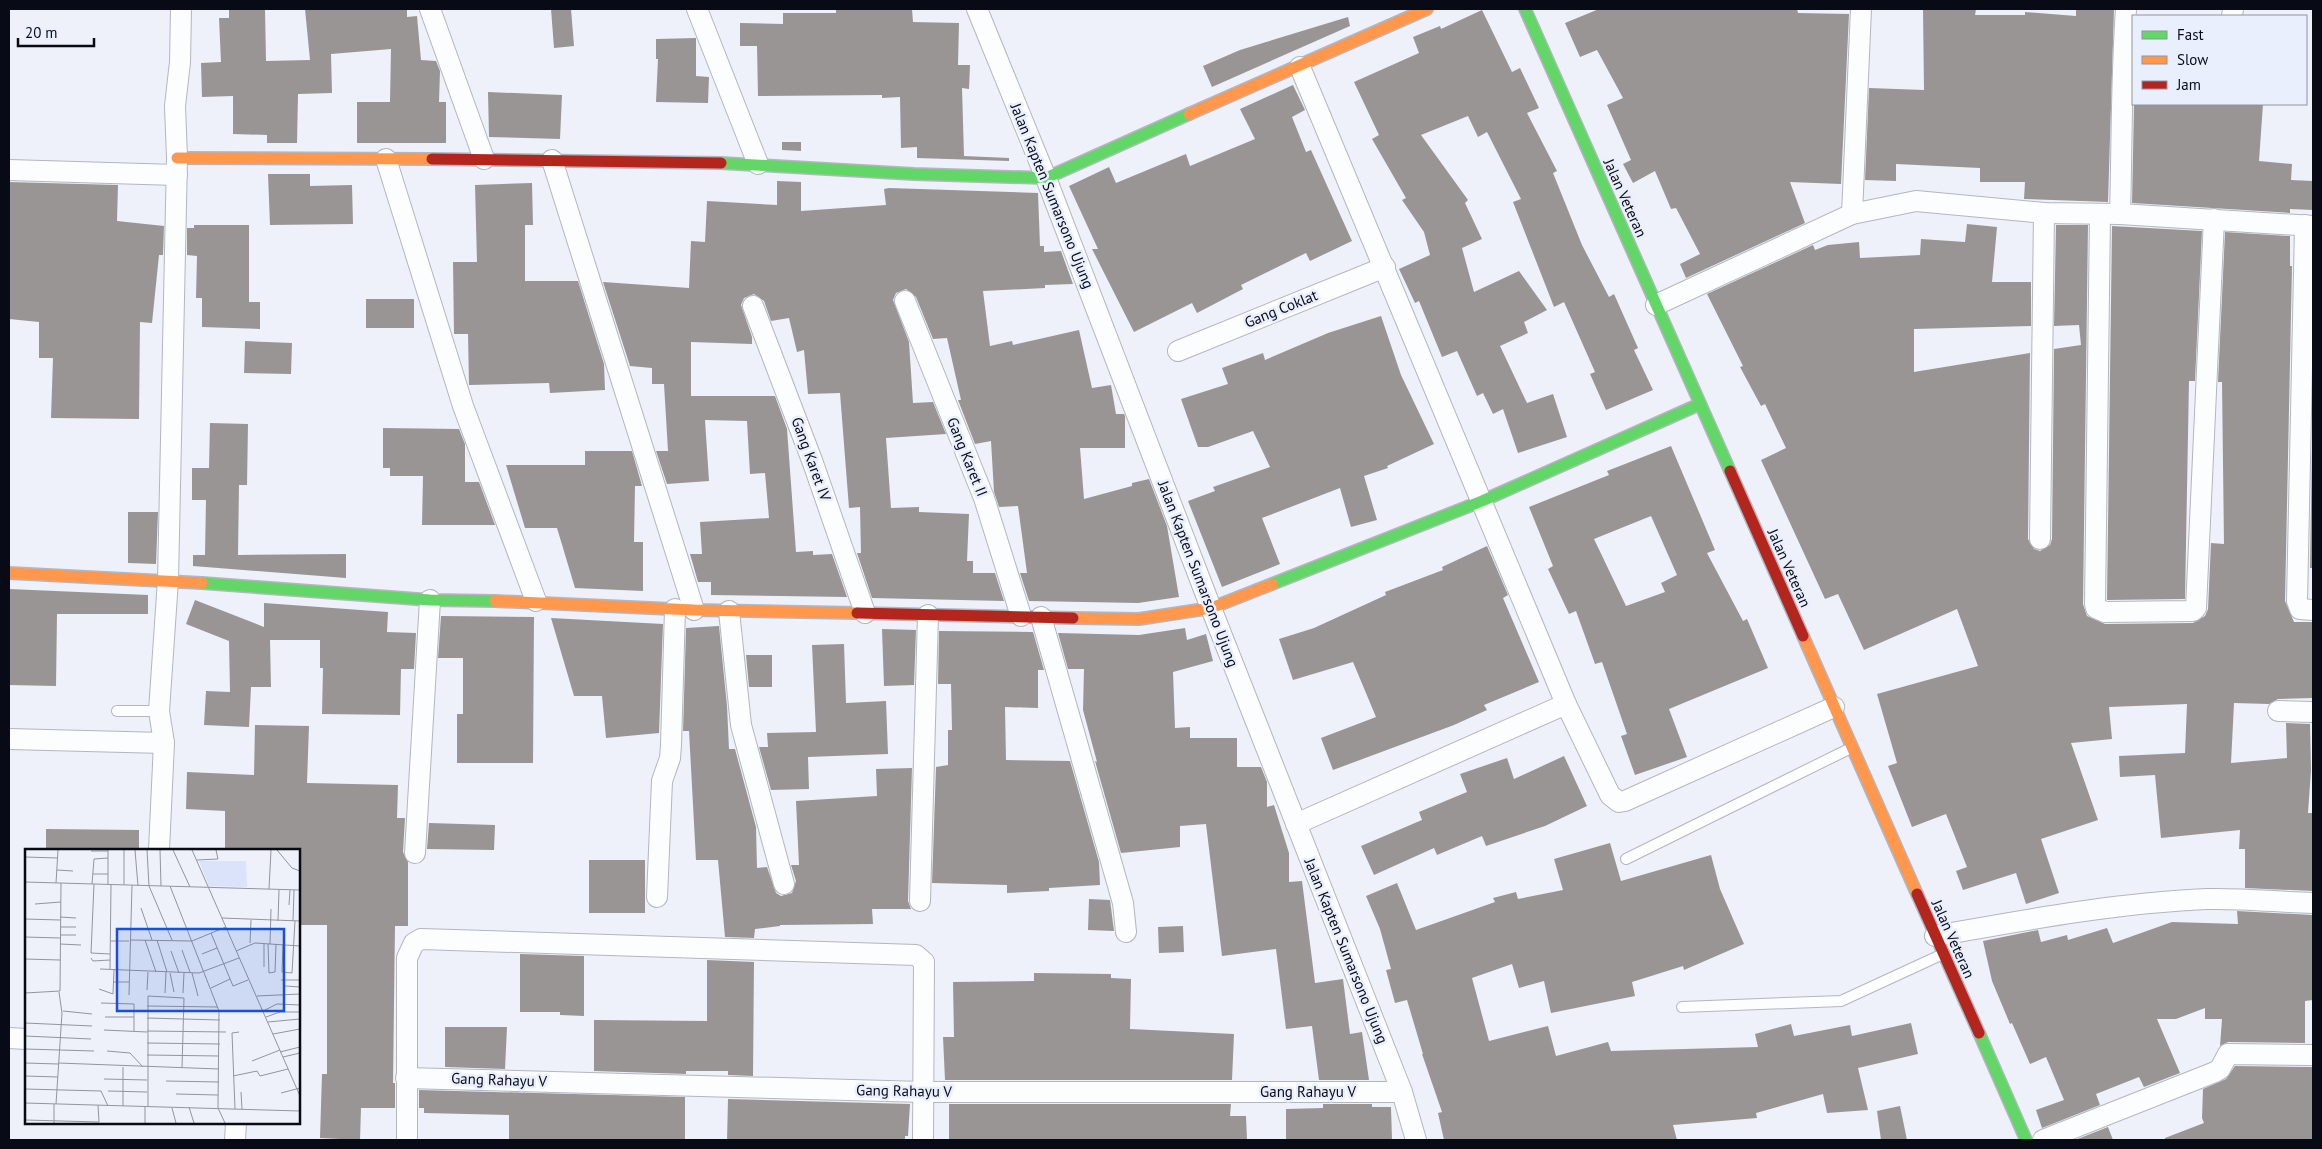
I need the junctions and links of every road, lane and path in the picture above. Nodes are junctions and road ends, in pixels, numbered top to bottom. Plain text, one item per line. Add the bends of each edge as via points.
1 (182, 9) edge
2 (430, 9) edge
3 (697, 9) edge
4 (977, 9) edge
5 (1427, 9) edge
6 (1525, 9) edge
7 (1861, 9) edge
8 (2126, 9) edge
9 (1300, 67) junction
10 (386, 158) junction
11 (484, 159) junction
12 (552, 160) junction
13 (758, 164) junction
14 (177, 166) junction
15 (9, 170) edge
16 (1046, 178) junction
17 (2044, 213) junction
18 (1852, 214) junction
19 (2120, 214) junction
20 (2100, 215) junction
21 (2214, 219) junction
22 (2309, 226) edge
23 (1385, 267) junction
24 (905, 301) dead end
25 (1656, 305) junction
26 (753, 306) dead end
27 (1178, 351) dead end
28 (1700, 404) junction
29 (1482, 501) junction
30 (2040, 539) dead end
31 (9, 573) edge
32 (168, 580) junction
33 (430, 600) junction
34 (536, 601) junction
35 (1211, 608) junction
36 (685, 610) junction
37 (2313, 610) edge
38 (729, 611) junction
39 (865, 613) junction
40 (928, 615) junction
41 (1020, 616) junction
42 (1041, 617) junction
43 (1566, 704) junction
44 (1834, 707) junction
45 (117, 711) dead end
46 (159, 711) junction
47 (2278, 711) dead end
48 (2313, 712) edge
49 (9, 738) edge
50 (164, 743) junction
51 (1852, 748) junction
52 (1296, 824) junction
53 (159, 849) edge
54 (415, 853) dead end
55 (1626, 859) dead end
56 (784, 884) dead end
57 (657, 897) dead end
58 (920, 901) dead end
59 (2313, 903) edge
60 (1126, 932) dead end
61 (1939, 945) junction
62 (1682, 1007) dead end
63 (9, 1038) edge
64 (25, 1039) edge
65 (2313, 1056) edge
66 (406, 1078) junction
67 (924, 1092) junction
68 (1402, 1092) junction
69 (236, 1124) edge
70 (235, 1140) edge
71 (407, 1140) edge
72 (923, 1140) edge
73 (1416, 1140) edge
74 (2026, 1140) edge
75 (2043, 1140) edge

1 - 14 street via 176,106
2 - 11 street
3 - 13 street
4 - 16 street, Jalan Kapten Sumarsono Ujung
5 - 9 street
6 - 25 street, Jalan Veteran
7 - 18 street
8 - 19 street via 2121,79
9 - 16 street
9 - 23 street
10 - 11 street
10 - 14 street
10 - 34 street via 463,406
11 - 12 street
12 - 13 street
12 - 36 street
13 - 16 street
14 - 15 street
14 - 32 street
16 - 35 street, Jalan Kapten Sumarsono Ujung
17 - 18 street via 1916,201
17 - 20 street
17 - 30 street
18 - 25 street
19 - 20 street
19 - 21 street
20 - 21 street via 2095,604 2105,612 2193,611 2196,608
21 - 22 street
22 - 37 street via 2297,601 2300,608
23 - 27 street, Gang Coklat
23 - 29 street
24 - 41 street, Gang Karet II via 984,498
25 - 28 street, Jalan Veteran
26 - 39 street, Gang Karet IV via 813,463
28 - 29 street
28 - 44 street, Jalan Veteran
29 - 35 street
29 - 43 street
31 - 32 street
32 - 33 street
32 - 46 street
33 - 34 street
33 - 54 street
34 - 36 street
35 - 42 street via 1139,619
35 - 52 street, Jalan Kapten Sumarsono Ujung
36 - 38 street
36 - 57 street via 671,745 662,781
38 - 39 street
38 - 56 street via 741,724
39 - 40 street
40 - 41 street
40 - 58 street
41 - 42 street
42 - 60 street via 1123,903
43 - 44 street via 1610,795 1619,802
43 - 52 street
44 - 51 street, Jalan Veteran
45 - 46 lane
46 - 50 street
47 - 48 street
49 - 50 street
50 - 53 street
51 - 55 lane
51 - 61 street, Jalan Veteran
52 - 68 street, Jalan Kapten Sumarsono Ujung
59 - 61 street via 2208,899 2060,913
61 - 62 lane via 1840,1001
61 - 74 street, Jalan Veteran
63 - 64 street
65 - 75 street via 2228,1054 2215,1072
66 - 67 street, Gang Rahayu V
66 - 67 street via 407,958 414,943 421,939 916,955 924,962
66 - 71 street
67 - 68 street, Gang Rahayu V
67 - 72 street
68 - 73 street, Jalan Kapten Sumarsono Ujung
69 - 70 street

